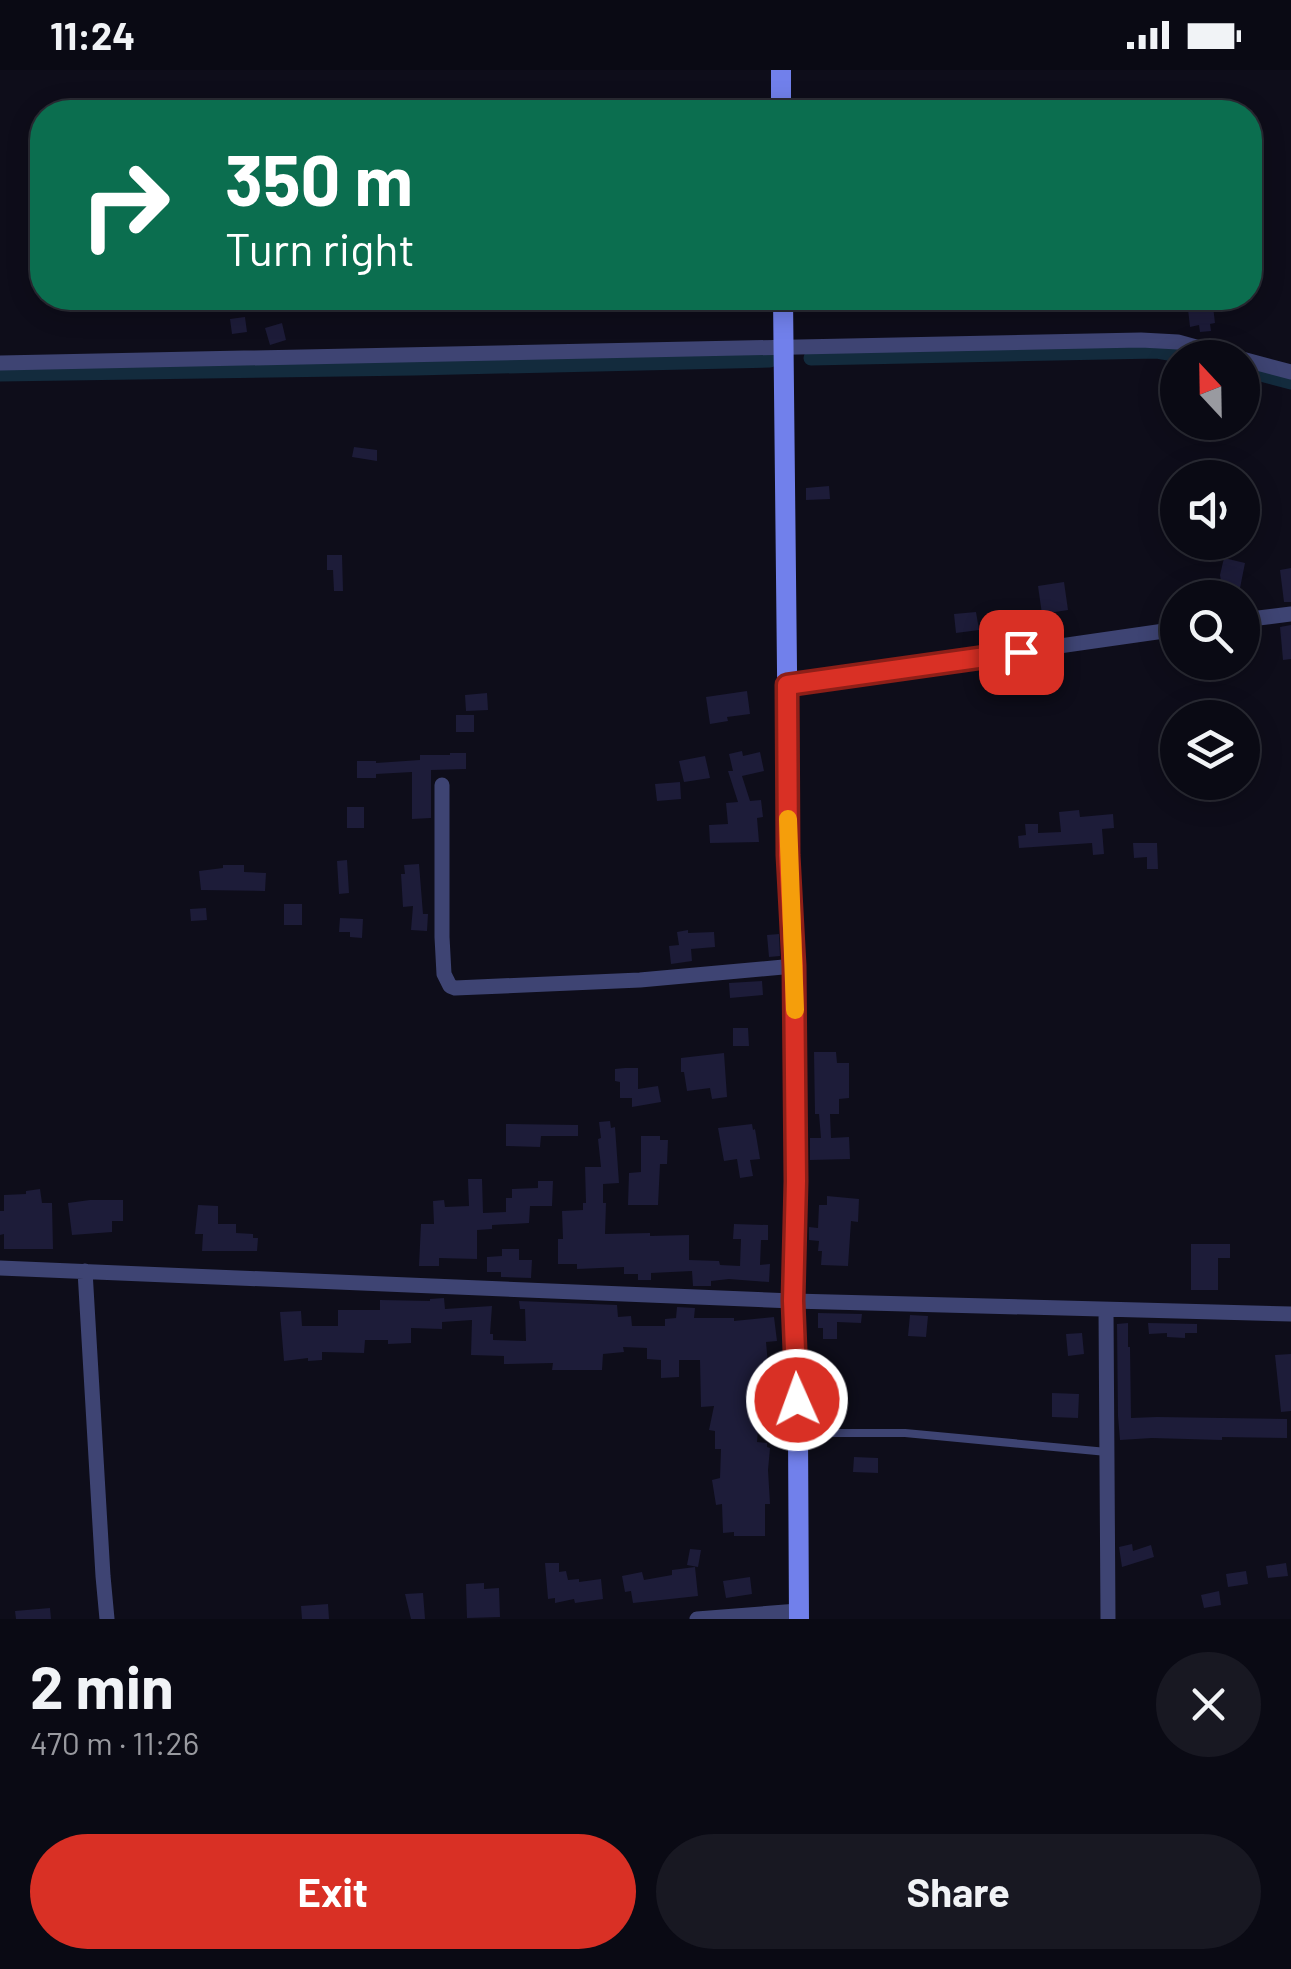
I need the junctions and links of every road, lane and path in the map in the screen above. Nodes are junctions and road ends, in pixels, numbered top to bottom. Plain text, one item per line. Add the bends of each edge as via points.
1 (781, 70) edge
2 (781, 100) edge
3 (783, 310) edge
4 (1160, 341) edge
5 (783, 346) junction
6 (0, 364) edge
7 (1260, 364) edge
8 (1291, 372) edge
9 (1291, 614) edge
10 (1260, 618) edge
11 (1160, 632) edge
12 (787, 685) junction
13 (442, 785) dead end
14 (794, 966) junction
15 (0, 1268) edge
16 (85, 1271) junction
17 (793, 1301) junction
18 (1106, 1310) junction
19 (1291, 1314) edge
20 (798, 1432) junction
21 (1106, 1452) junction
22 (798, 1615) edge
23 (108, 1619) edge
24 (697, 1619) edge
25 (1108, 1619) edge

1 - 2 main road
3 - 5 main road
4 - 5 street
5 - 6 street
5 - 12 main road
7 - 8 street
9 - 10 street
11 - 12 street
12 - 14 main road
13 - 14 street via 442,938 450,986 640,980
14 - 17 main road
15 - 16 street
16 - 17 street
16 - 23 street
17 - 18 street
17 - 20 main road
18 - 19 street
18 - 21 street
20 - 21 lane via 905,1433
20 - 22 main road
21 - 25 street
22 - 24 street

